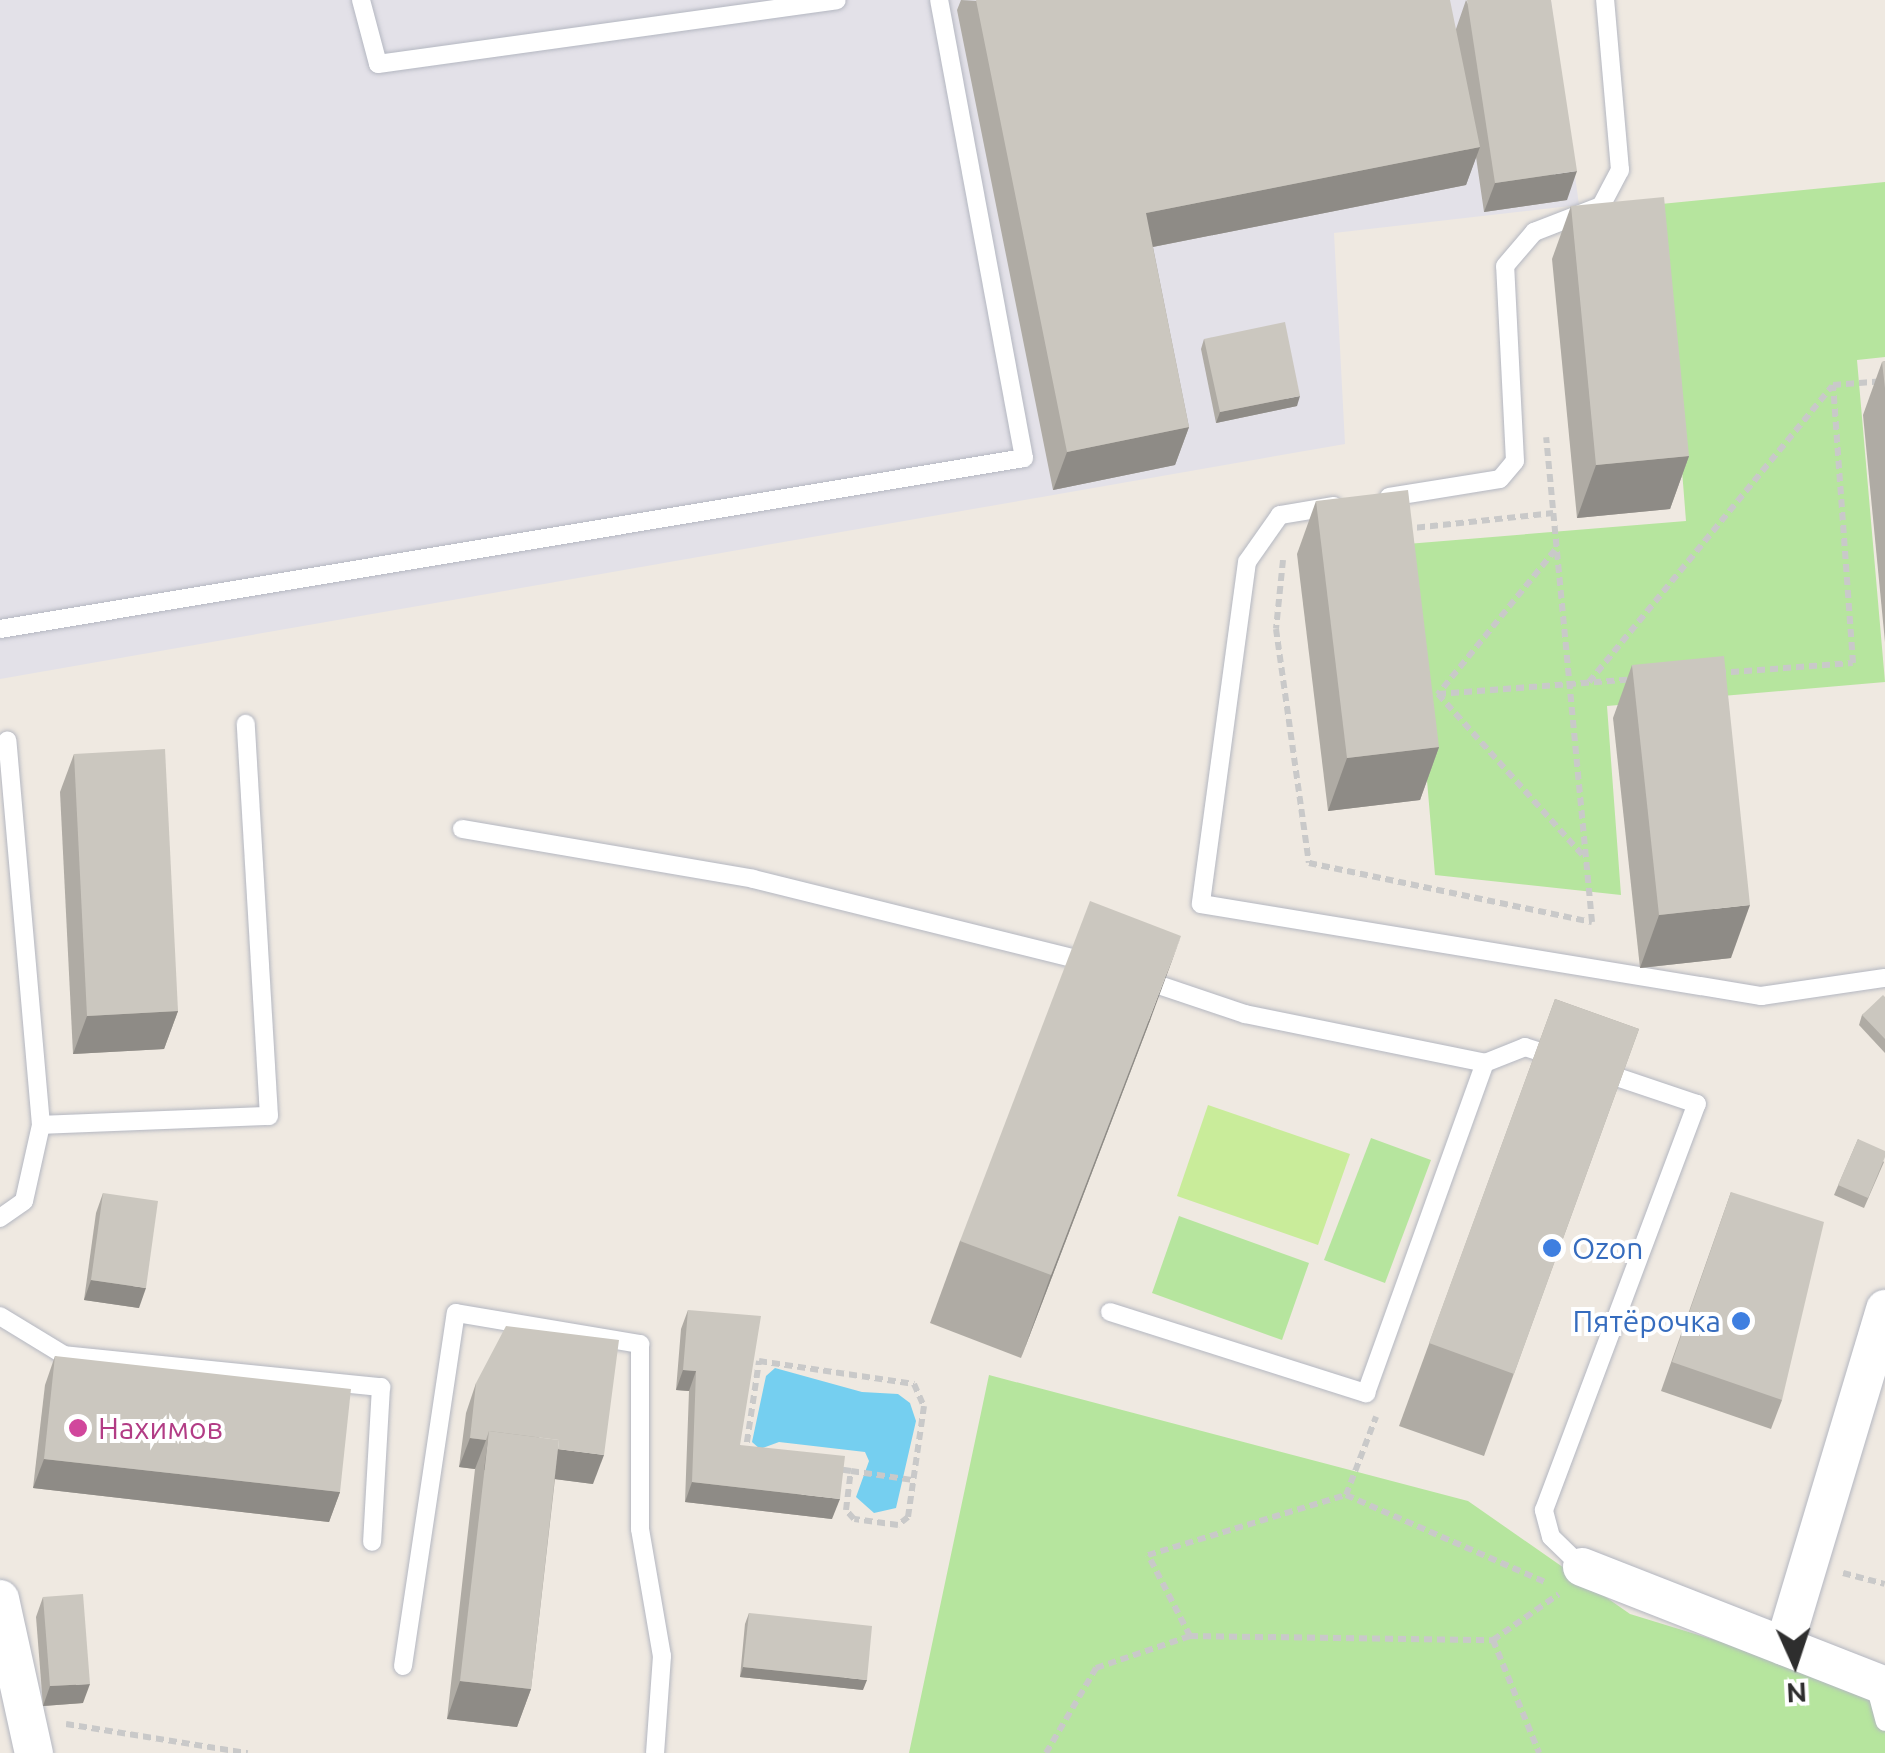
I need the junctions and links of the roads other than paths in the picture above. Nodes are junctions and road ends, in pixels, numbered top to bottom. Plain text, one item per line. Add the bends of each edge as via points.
1 (361, 0) edge
2 (836, 0) edge
3 (939, 0) edge
4 (1605, 0) edge
5 (0, 629) edge
6 (246, 724) dead end
7 (7, 740) dead end
8 (462, 829) dead end
9 (1885, 978) edge
10 (1485, 1063) junction
11 (42, 1125) junction
12 (0, 1218) edge
13 (1885, 1309) edge
14 (1110, 1312) dead end
15 (0, 1316) edge
16 (372, 1542) dead end
17 (1572, 1579) joint
18 (0, 1599) edge
19 (1784, 1646) junction
20 (404, 1666) dead end
21 (1880, 1685) edge
22 (1885, 1722) edge
23 (32, 1736) edge
24 (655, 1753) edge

1 - 2 lane via 378,64
3 - 5 lane via 1024,458
4 - 9 lane via 1620,170 1601,206 1534,232 1505,266 1515,461 1500,480 1280,515 1248,562 1200,904 1761,996
6 - 11 lane via 269,1116
7 - 11 lane
8 - 10 lane via 753,879 1060,952 1246,1014
10 - 14 lane via 1366,1393
10 - 17 lane via 1525,1047 1696,1104 1544,1510
11 - 12 lane via 24,1201
13 - 19 street
15 - 16 lane via 64,1354 381,1387
17 - 19 street
18 - 23 street
19 - 21 street
20 - 24 lane via 456,1313 640,1344 640,1528 662,1656
21 - 22 lane

